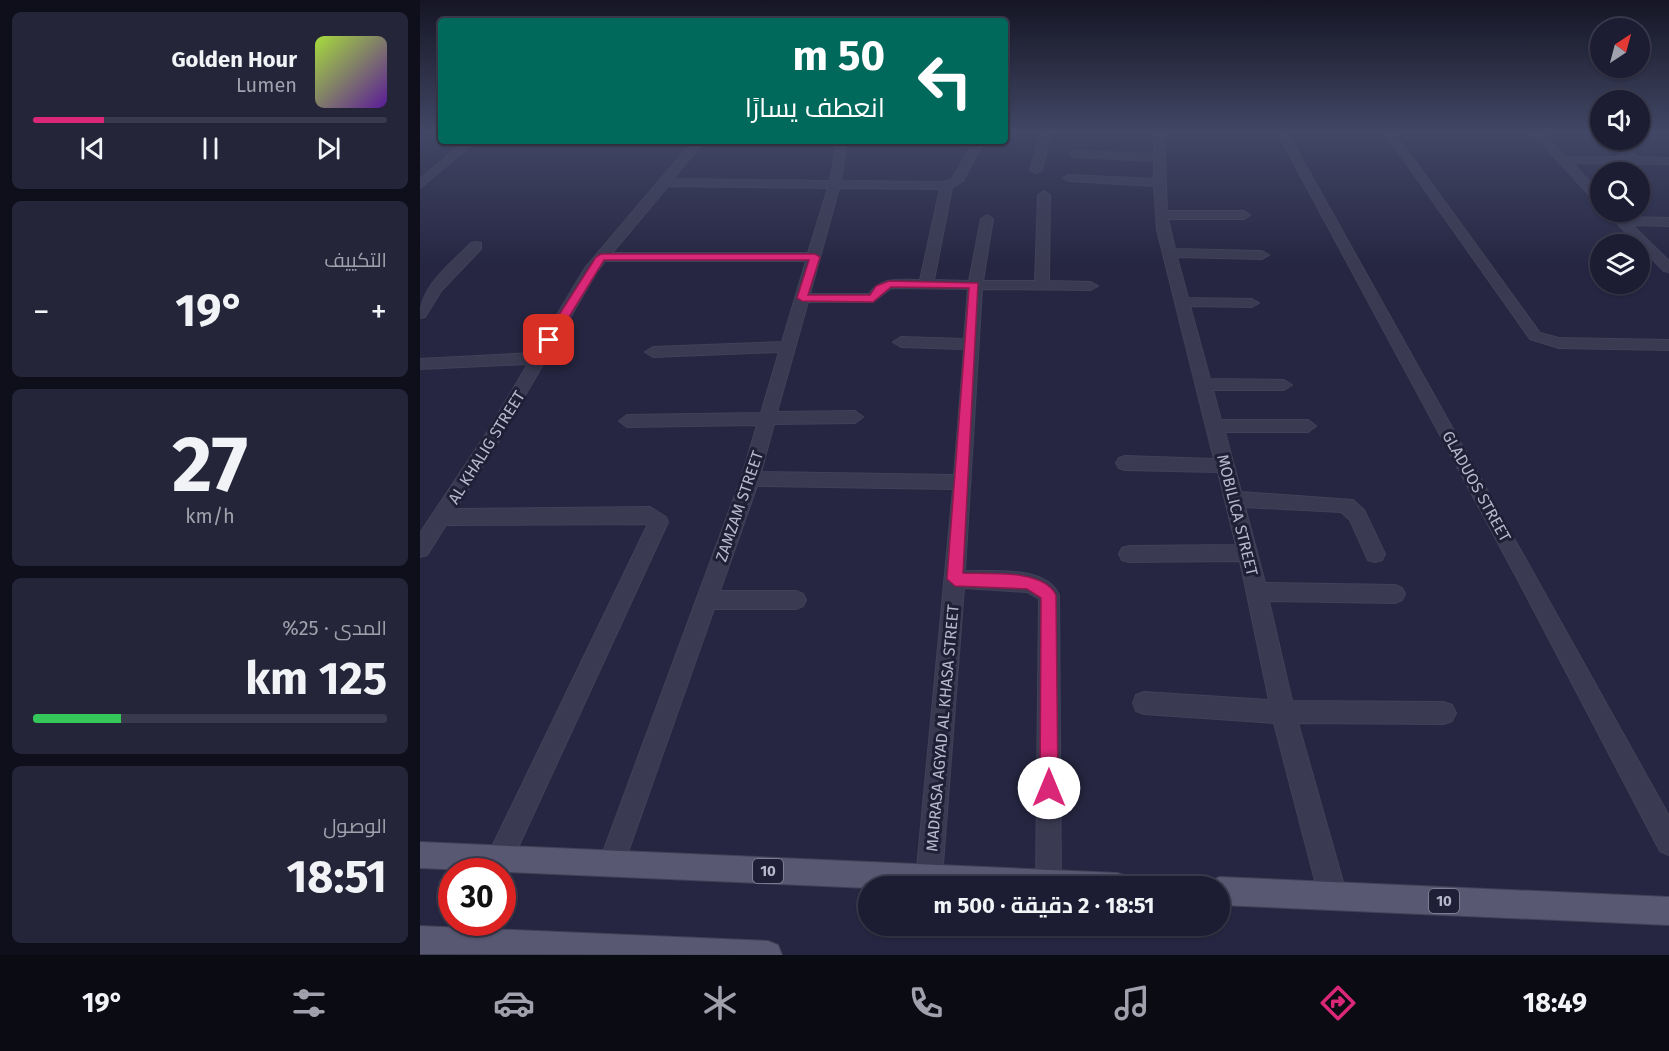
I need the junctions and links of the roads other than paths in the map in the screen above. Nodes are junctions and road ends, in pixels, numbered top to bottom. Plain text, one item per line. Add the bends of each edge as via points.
1 (668, 177) edge
2 (836, 177) edge
3 (959, 177) edge
4 (1160, 177) edge
5 (1307, 177) edge
6 (1421, 177) edge
7 (1579, 177) edge
8 (1070, 178) dead end
9 (663, 182) junction
10 (835, 183) junction
11 (1160, 183) junction
12 (946, 186) junction
13 (1590, 188) edge
14 (1044, 195) dead end
15 (1162, 215) junction
16 (1244, 215) dead end
17 (987, 219) dead end
18 (1650, 220) edge
19 (1623, 222) edge
20 (1669, 222) edge
21 (476, 246) dead end
22 (1169, 253) junction
23 (1262, 255) dead end
24 (601, 257) junction
25 (815, 257) junction
26 (1669, 268) edge
27 (926, 284) junction
28 (975, 285) junction
29 (1042, 286) junction
30 (1091, 286) dead end
31 (802, 298) junction
32 (1182, 302) junction
33 (1252, 303) dead end
34 (420, 314) edge
35 (900, 342) dead end
36 (971, 344) junction
37 (1669, 345) edge
38 (788, 347) junction
39 (653, 352) dead end
40 (539, 358) junction
41 (420, 364) edge
42 (1204, 384) junction
43 (1284, 386) dead end
44 (768, 417) junction
45 (855, 417) dead end
46 (627, 421) dead end
47 (1215, 426) junction
48 (1308, 426) dead end
49 (1125, 463) dead end
50 (1225, 466) junction
51 (750, 479) junction
52 (963, 482) junction
53 (1234, 499) junction
54 (442, 517) junction
55 (420, 549) edge
56 (1248, 553) junction
57 (1129, 554) dead end
58 (1375, 554) dead end
59 (955, 579) junction
60 (1257, 592) junction
61 (1395, 594) dead end
62 (707, 600) junction
63 (796, 600) dead end
64 (1144, 703) dead end
65 (1283, 712) junction
66 (1444, 713) dead end
67 (1669, 842) edge
68 (420, 855) edge
69 (500, 858) joint
70 (516, 859) edge
71 (612, 863) junction
72 (887, 876) edge
73 (929, 876) edge
74 (1048, 876) edge
75 (1230, 891) edge
76 (1333, 896) junction
77 (1668, 913) edge
78 (420, 940) edge
79 (719, 954) edge
80 (768, 955) edge

1 - 9 street, AL KHALIG STREET
2 - 10 street, ZAMZAM STREET
3 - 12 street
4 - 11 street, MOBILICA STREET
5 - 67 street, GLADUOS STREET
6 - 37 street via 1535,336 1559,343
7 - 13 street
8 - 11 street
9 - 10 street
9 - 24 street, AL KHALIG STREET
10 - 12 street
10 - 25 street, ZAMZAM STREET
11 - 15 street, MOBILICA STREET
12 - 27 street
14 - 29 street
15 - 16 street
15 - 22 street, MOBILICA STREET
17 - 28 street, MADRASA AGYAD AL KHASA STREET
18 - 20 street
19 - 26 street
21 - 34 street via 435,289
22 - 23 street
22 - 32 street, MOBILICA STREET
24 - 25 street
24 - 40 street, AL KHALIG STREET
25 - 31 street, ZAMZAM STREET
27 - 28 street
27 - 31 street via 886,285 870,299
28 - 29 street
28 - 36 street, MADRASA AGYAD AL KHASA STREET
29 - 30 street
31 - 38 street, ZAMZAM STREET
32 - 33 street
32 - 42 street, MOBILICA STREET
35 - 36 street
36 - 52 street, MADRASA AGYAD AL KHASA STREET
38 - 39 street
38 - 44 street, ZAMZAM STREET
40 - 41 street
40 - 54 street, AL KHALIG STREET
42 - 43 street
42 - 47 street, MOBILICA STREET
44 - 45 street
44 - 46 street
44 - 51 street, ZAMZAM STREET
47 - 48 street
47 - 50 street, MOBILICA STREET
49 - 50 street
50 - 53 street, MOBILICA STREET
51 - 52 street
51 - 62 street, ZAMZAM STREET
52 - 59 street, MADRASA AGYAD AL KHASA STREET
53 - 56 street, MOBILICA STREET
53 - 58 street via 1347,505 1355,511
54 - 55 street, AL KHALIG STREET
54 - 69 street via 650,515 659,522
56 - 57 street
56 - 60 street, MOBILICA STREET
59 - 73 street, MADRASA AGYAD AL KHASA STREET
59 - 74 street via 1030,583 1048,595
60 - 61 street
60 - 65 street, MOBILICA STREET
62 - 63 street
62 - 71 street, ZAMZAM STREET
64 - 65 street
65 - 66 street
65 - 76 street, MOBILICA STREET
68 - 69 main road, 10
70 - 71 main road, 10
71 - 72 main road, 10
75 - 76 main road, 10
76 - 77 main road, 10
78 - 79 main road
79 - 80 main road

